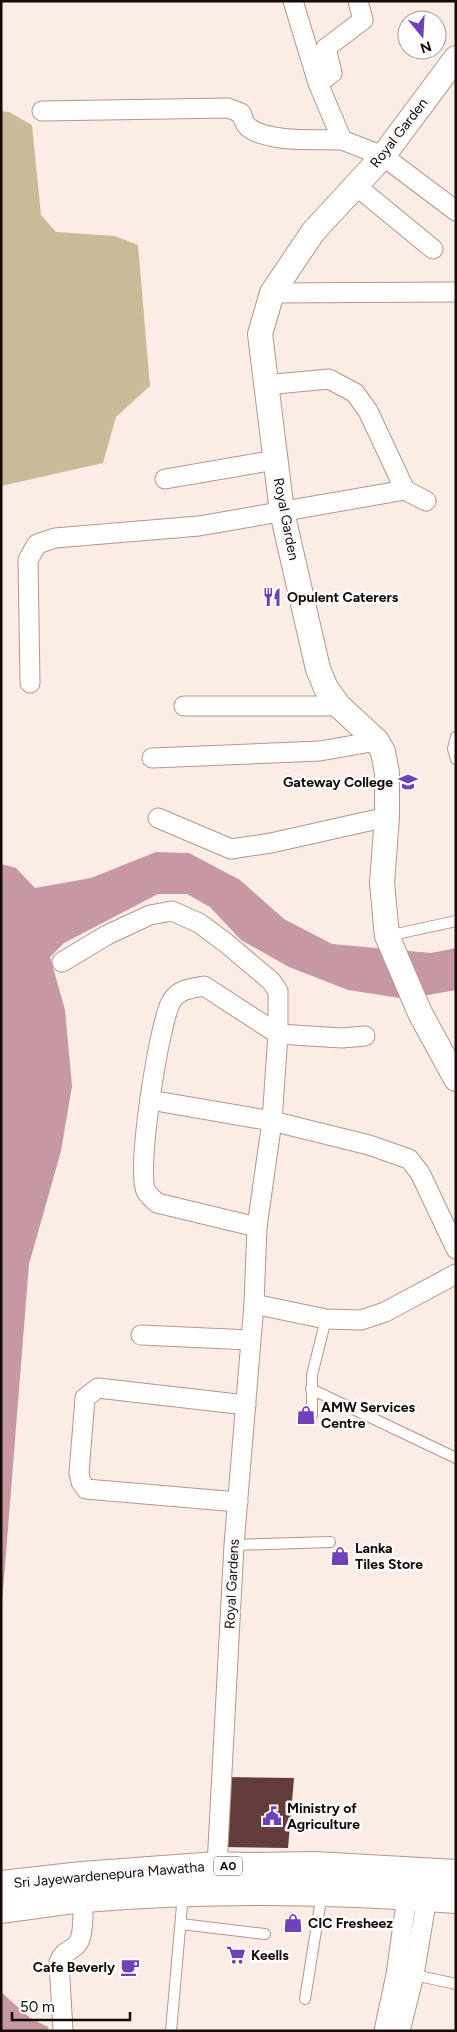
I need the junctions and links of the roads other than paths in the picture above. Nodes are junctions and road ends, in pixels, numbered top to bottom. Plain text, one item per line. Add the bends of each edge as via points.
1 (293, 1) edge
2 (358, 1) edge
3 (456, 58) edge
4 (318, 82) junction
5 (42, 111) dead end
6 (342, 140) junction
7 (383, 156) junction
8 (355, 185) junction
9 (456, 211) edge
10 (433, 248) dead end
11 (272, 292) junction
12 (456, 292) edge
13 (265, 385) junction
14 (275, 460) junction
15 (164, 479) dead end
16 (405, 490) junction
17 (426, 501) dead end
18 (282, 512) junction
19 (30, 683) dead end
20 (184, 706) dead end
21 (339, 706) junction
22 (456, 737) edge
23 (377, 741) junction
24 (152, 758) dead end
25 (456, 759) edge
26 (387, 817) junction
27 (158, 818) dead end
28 (456, 921) edge
29 (389, 941) junction
30 (62, 962) dead end
31 (278, 1034) junction
32 (365, 1036) dead end
33 (456, 1079) edge
34 (150, 1100) junction
35 (272, 1121) junction
36 (257, 1227) junction
37 (456, 1249) edge
38 (456, 1274) edge
39 (254, 1304) junction
40 (326, 1319) junction
41 (141, 1335) dead end
42 (250, 1340) junction
43 (311, 1389) junction
44 (246, 1405) junction
45 (312, 1415) dead end
46 (456, 1458) edge
47 (238, 1502) junction
48 (330, 1542) dead end
49 (234, 1545) junction
50 (217, 1866) junction
51 (456, 1874) edge
52 (1, 1885) edge
53 (322, 1892) junction
54 (184, 1893) junction
55 (417, 1896) junction
56 (83, 1898) junction
57 (456, 1899) edge
58 (1, 1909) edge
59 (181, 1924) junction
60 (265, 1934) dead end
61 (414, 1975) junction
62 (456, 1984) edge
63 (305, 1999) dead end
64 (63, 2031) edge
65 (171, 2031) edge
66 (384, 2031) edge
67 (400, 2031) edge

1 - 4 street
2 - 4 street via 363,20 326,48 332,74
3 - 7 street, Royal Garden
4 - 6 street
5 - 6 street via 228,108 241,113 246,125 258,132 286,138
6 - 7 street
7 - 8 street, Royal Garden
7 - 9 street
8 - 10 street
8 - 11 street, Royal Garden via 313,232
11 - 12 street
11 - 13 street, Royal Garden via 260,334
13 - 14 street, Royal Garden
13 - 16 street via 329,379 355,393 368,411
14 - 15 street
14 - 18 street, Royal Garden
16 - 17 street
16 - 18 street
18 - 19 street via 200,526 55,538 37,544 28,560
18 - 21 street, Royal Garden via 318,669
20 - 21 street
21 - 23 street, Royal Garden
22 - 25 lane via 453,749
23 - 24 street via 320,751
23 - 26 street, Royal Garden via 384,752 387,772
26 - 27 street via 232,849
26 - 29 street, Royal Garden via 382,883
28 - 29 lane
29 - 33 street, Royal Garden via 420,1013
30 - 31 street, Royal Gardens via 107,935 150,915 172,911 199,923 271,982 278,991
31 - 32 street via 342,1038
31 - 34 street via 204,986 184,989 172,1000 163,1024
31 - 35 street, Royal Gardens
34 - 35 street
34 - 36 street via 144,1171 146,1192 156,1203
35 - 36 street, Royal Gardens
35 - 37 street via 369,1145 409,1159 420,1173
36 - 39 street, Royal Gardens
38 - 40 street via 386,1312 362,1320
39 - 40 street
39 - 42 street, Royal Gardens
40 - 43 lane
41 - 42 street
42 - 44 street, Royal Gardens
43 - 45 lane
43 - 46 lane
44 - 47 street, Royal Gardens
44 - 47 street via 98,1388 85,1398 79,1473 86,1489
47 - 49 street, Royal Gardens
48 - 49 lane
49 - 50 street, Royal Gardens
50 - 51 highway, Sri Jayewardenepura Mawatha / A0 via 314,1866
50 - 52 highway, Sri Jayewardenepura Mawatha / A0
53 - 54 highway, Sri Jayewardenepura Mawatha / A0
53 - 55 highway, Sri Jayewardenepura Mawatha / A0
53 - 63 lane
54 - 56 highway, Sri Jayewardenepura Mawatha / A0
54 - 59 lane
55 - 57 highway, Sri Jayewardenepura Mawatha / A0
55 - 61 street
55 - 66 street
56 - 58 highway, Sri Jayewardenepura Mawatha / A0
56 - 64 street via 78,1944 62,1954 59,1962
59 - 60 lane
59 - 65 lane
61 - 62 lane
61 - 67 street

